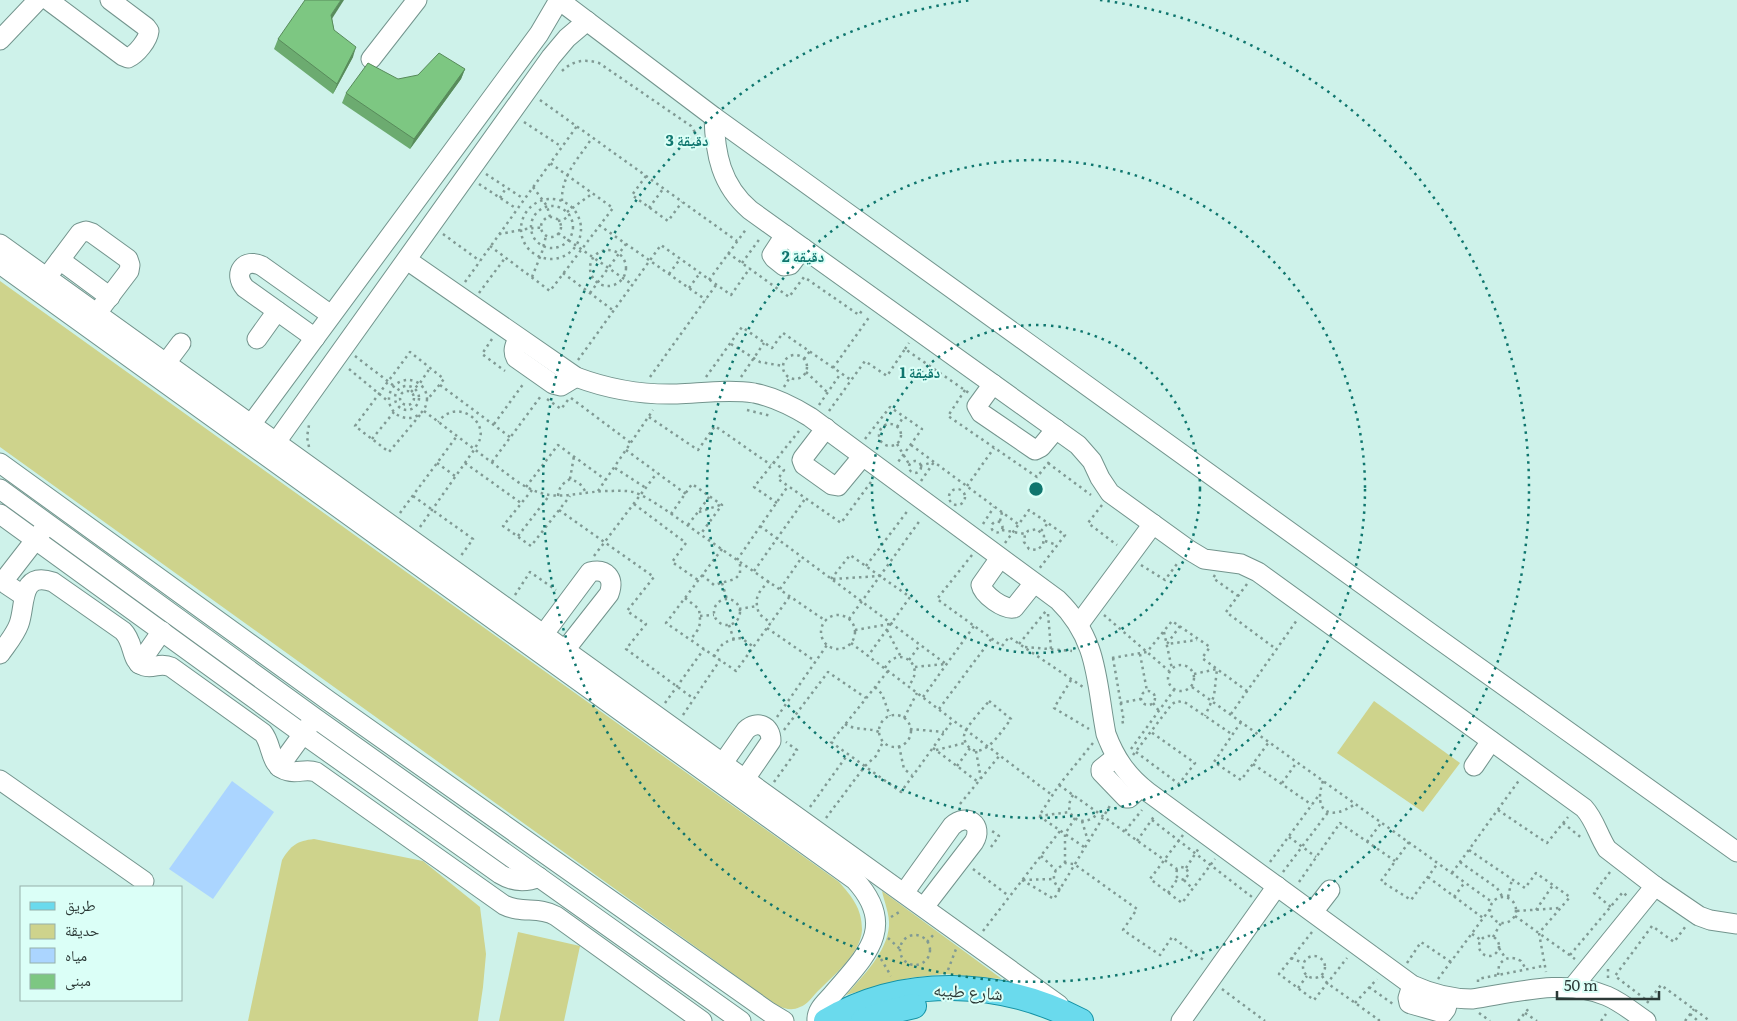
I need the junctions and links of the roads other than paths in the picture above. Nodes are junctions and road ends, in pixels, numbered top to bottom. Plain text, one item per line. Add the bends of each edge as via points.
1 (38, 0) edge
2 (48, 0) edge
3 (110, 0) edge
4 (417, 0) edge
5 (559, 0) edge
6 (587, 21) junction
7 (0, 40) edge
8 (371, 59) dead end
9 (714, 117) junction
10 (785, 235) junction
11 (0, 244) edge
12 (803, 248) junction
13 (60, 260) junction
14 (407, 260) junction
15 (0, 264) edge
16 (47, 277) junction
17 (110, 296) junction
18 (277, 311) junction
19 (97, 313) junction
20 (331, 316) junction
21 (315, 338) junction
22 (257, 339) dead end
23 (181, 343) dead end
24 (166, 363) junction
25 (993, 384) junction
26 (825, 418) junction
27 (246, 430) junction
28 (1056, 430) junction
29 (271, 448) junction
30 (863, 449) junction
31 (0, 463) edge
32 (0, 489) edge
33 (60, 507) junction
34 (0, 514) edge
35 (47, 524) junction
36 (1153, 524) junction
37 (36, 539) junction
38 (1002, 552) junction
39 (1031, 585) junction
40 (24, 596) junction
41 (1078, 624) junction
42 (162, 631) junction
43 (543, 635) junction
44 (565, 650) junction
45 (0, 654) edge
46 (139, 664) junction
47 (329, 701) junction
48 (315, 718) junction
49 (304, 734) junction
50 (1491, 741) junction
51 (723, 763) junction
52 (1474, 766) dead end
53 (279, 767) junction
54 (745, 779) junction
55 (0, 780) edge
56 (1737, 852) edge
57 (539, 877) junction
58 (144, 880) dead end
59 (1275, 884) junction
60 (1655, 886) junction
61 (1330, 890) dead end
62 (904, 894) junction
63 (924, 908) junction
64 (1313, 912) junction
65 (1737, 924) edge
66 (1573, 987) junction
67 (1640, 1012) edge
68 (702, 1021) edge
69 (741, 1021) edge
70 (784, 1021) edge
71 (817, 1021) edge
72 (826, 1021) edge
73 (863, 1021) edge
74 (1045, 1021) edge
75 (1080, 1021) edge
76 (1181, 1021) edge

1 - 7 street
2 - 3 street via 128,58 134,55 149,31
4 - 8 street
5 - 6 street
5 - 20 street via 539,34
6 - 9 street
6 - 14 street via 551,58
9 - 10 street via 716,145 727,184 742,203
9 - 56 street
10 - 12 street
10 - 12 street via 772,255 784,266 790,265
11 - 16 street
12 - 25 street
13 - 16 street
13 - 17 street
13 - 17 street via 83,232 92,233 128,259 130,268
14 - 26 street via 518,338 606,387 676,394 753,393
14 - 29 street
15 - 27 street
16 - 19 street
17 - 19 street
18 - 20 street via 241,283 240,270 244,266 256,263 262,266
18 - 21 street
18 - 22 street
19 - 24 street
20 - 21 street
21 - 27 street
23 - 24 street
24 - 27 street
25 - 28 street
25 - 28 street via 977,406 981,413 1035,450
26 - 30 street
26 - 30 street via 802,460 804,465 838,486
27 - 29 street
28 - 36 street via 1086,452 1110,493
29 - 43 street
29 - 71 street via 846,872 864,890 874,912 874,934 864,958 820,1009
30 - 38 street
31 - 33 street
32 - 35 street
33 - 35 street
33 - 47 street
34 - 37 street
35 - 37 street
35 - 48 street
36 - 41 street via 1102,610
36 - 50 street via 1204,559 1250,567
37 - 40 street via 5,579 6,584
37 - 42 street
38 - 39 street
38 - 39 street via 983,581 982,589 1010,609
39 - 41 street via 1058,600
40 - 45 street via 18,625
40 - 46 street via 31,583 46,579 53,582 123,631
41 - 59 street via 1090,647 1110,761 1126,773 1131,791
42 - 46 street
42 - 49 street
43 - 44 street
43 - 44 street via 590,572 605,572 612,586 608,594
44 - 51 street
46 - 53 street via 171,667 258,730 266,737 272,758
47 - 48 street
47 - 70 street
48 - 49 street
48 - 57 street
49 - 53 street
49 - 57 street via 507,878 523,882
50 - 52 street
50 - 60 street via 1584,808 1607,849
51 - 54 street
51 - 54 street via 750,726 763,725 773,733 771,741
53 - 68 street via 288,771 316,772 504,906 519,911 550,912
54 - 62 street
55 - 58 street
57 - 69 street
59 - 64 street
59 - 76 street via 1209,972
60 - 65 street via 1699,916
60 - 66 street
61 - 64 street
62 - 63 street
62 - 63 street via 952,826 963,819 970,820 978,830 978,837
63 - 75 street
64 - 66 street via 1405,982 1449,998 1472,999
66 - 67 street via 1605,995
72 - 75 main road, شارع طيبه via 892,994 952,987 1018,996
73 - 74 main road, شارع طيبه via 910,1007 952,1003 993,1006

